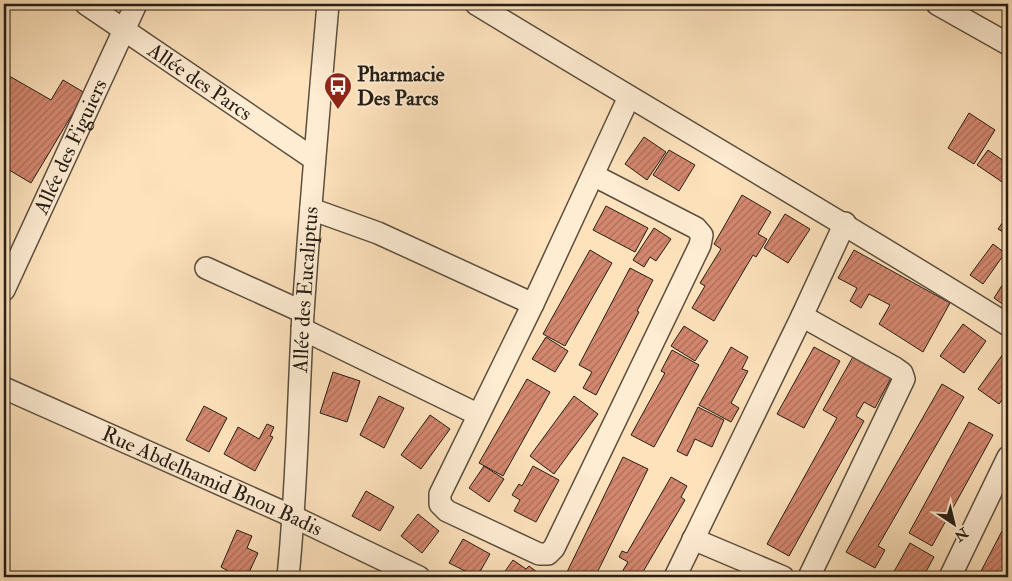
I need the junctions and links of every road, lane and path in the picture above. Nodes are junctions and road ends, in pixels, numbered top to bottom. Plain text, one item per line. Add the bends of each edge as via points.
1 (136, 4) edge
2 (328, 4) edge
3 (476, 4) edge
4 (936, 4) edge
5 (97, 7) edge
6 (124, 28) junction
7 (1008, 44) edge
8 (629, 97) junction
9 (314, 159) junction
10 (593, 175) junction
11 (311, 209) junction
12 (845, 223) junction
13 (206, 268) dead end
14 (4, 290) edge
15 (533, 304) junction
16 (802, 316) junction
17 (303, 320) junction
18 (1008, 325) edge
19 (4, 388) edge
20 (478, 414) junction
21 (1008, 457) edge
22 (294, 517) junction
23 (693, 539) junction
24 (288, 577) edge
25 (419, 577) edge
26 (675, 577) edge
27 (783, 577) edge
28 (809, 577) edge
29 (950, 577) edge

1 - 6 street, Allée des Figuiers
2 - 9 street, Allée des Eucaliptus
3 - 8 street
4 - 7 street
5 - 6 street, Allée des Parcs
6 - 9 street, Allée des Parcs
6 - 14 street, Allée des Figuiers
8 - 10 street
8 - 12 street
9 - 11 street, Allée des Eucaliptus
10 - 15 street
10 - 20 street via 696,228 702,235 696,254 554,548 548,554 539,554 447,511 440,504 440,494
11 - 15 street via 378,233
11 - 17 street, Allée des Eucaliptus
12 - 16 street
12 - 18 street
13 - 17 street
15 - 20 street
16 - 23 street
16 - 28 street via 895,368 904,379
17 - 20 street
17 - 22 street, Allée des Eucaliptus
19 - 22 street, Rue Abdelhamid Bnou Badis
21 - 29 street
22 - 24 street, Allée des Eucaliptus
22 - 25 street, Rue Abdelhamid Bnou Badis
23 - 26 street
23 - 27 street

